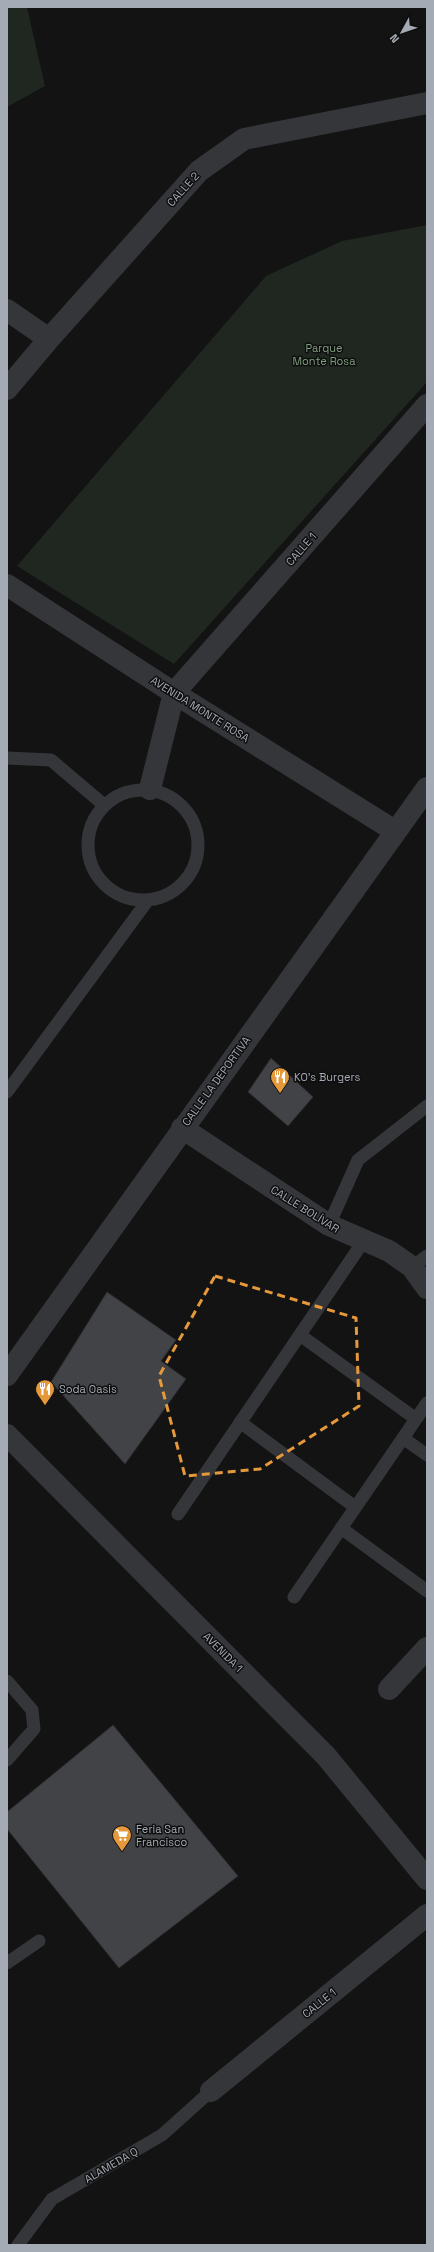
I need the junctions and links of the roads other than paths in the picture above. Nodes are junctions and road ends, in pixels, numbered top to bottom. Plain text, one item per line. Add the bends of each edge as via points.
1 (427, 103) edge
2 (7, 310) edge
3 (49, 339) junction
4 (7, 389) edge
5 (427, 405) edge
6 (7, 585) edge
7 (174, 693) junction
8 (7, 758) edge
9 (150, 789) junction
10 (425, 793) edge
11 (104, 805) junction
12 (395, 831) junction
13 (148, 900) junction
14 (7, 1092) edge
15 (427, 1106) edge
16 (182, 1128) junction
17 (328, 1226) junction
18 (363, 1242) junction
19 (419, 1262) edge
20 (427, 1288) edge
21 (300, 1335) junction
22 (7, 1375) edge
23 (427, 1403) edge
24 (416, 1418) junction
25 (240, 1422) junction
26 (7, 1435) edge
27 (403, 1438) junction
28 (427, 1455) edge
29 (355, 1507) junction
30 (178, 1514) dead end
31 (341, 1528) junction
32 (427, 1591) edge
33 (294, 1597) dead end
34 (427, 1648) edge
35 (7, 1681) edge
36 (389, 1689) dead end
37 (7, 1760) edge
38 (427, 1880) edge
39 (427, 1915) edge
40 (40, 1941) dead end
41 (7, 1963) edge
42 (211, 2091) joint
43 (18, 2245) edge

1 - 3 street, CALLE 2 via 244,138 198,171
2 - 3 street
3 - 4 street, CALLE 2
5 - 7 street, CALLE 1
6 - 7 street, AVENIDA MONTE ROSA
7 - 9 street
7 - 12 street, AVENIDA MONTE ROSA
8 - 11 lane via 51,760
9 - 11 lane via 130,790
9 - 13 lane via 174,799 192,819 198,837 198,854 192,873 179,887 162,897
10 - 12 street, CALLE LA DEPORTIVA
11 - 13 lane via 93,820 88,840 92,865 98,876 112,890 128,898
12 - 16 street, CALLE LA DEPORTIVA
13 - 14 lane
15 - 17 lane via 358,1160
16 - 17 street, CALLE BOLÍVAR
16 - 22 street, CALLE LA DEPORTIVA
17 - 18 street, CALLE BOLÍVAR
18 - 19 street, CALLE BOLÍVAR
18 - 21 lane
19 - 20 street, CALLE BOLÍVAR
21 - 24 lane
21 - 25 lane
23 - 24 lane
24 - 27 lane
25 - 29 lane
25 - 30 lane
26 - 38 street, AVENIDA 1 via 326,1756
27 - 28 lane
27 - 29 lane
29 - 31 lane
31 - 32 lane
31 - 33 lane
34 - 36 street
35 - 37 lane via 32,1710 34,1729
39 - 42 street, CALLE 1
40 - 41 lane
42 - 43 lane, ALAMEDA Q via 162,2136 52,2200

